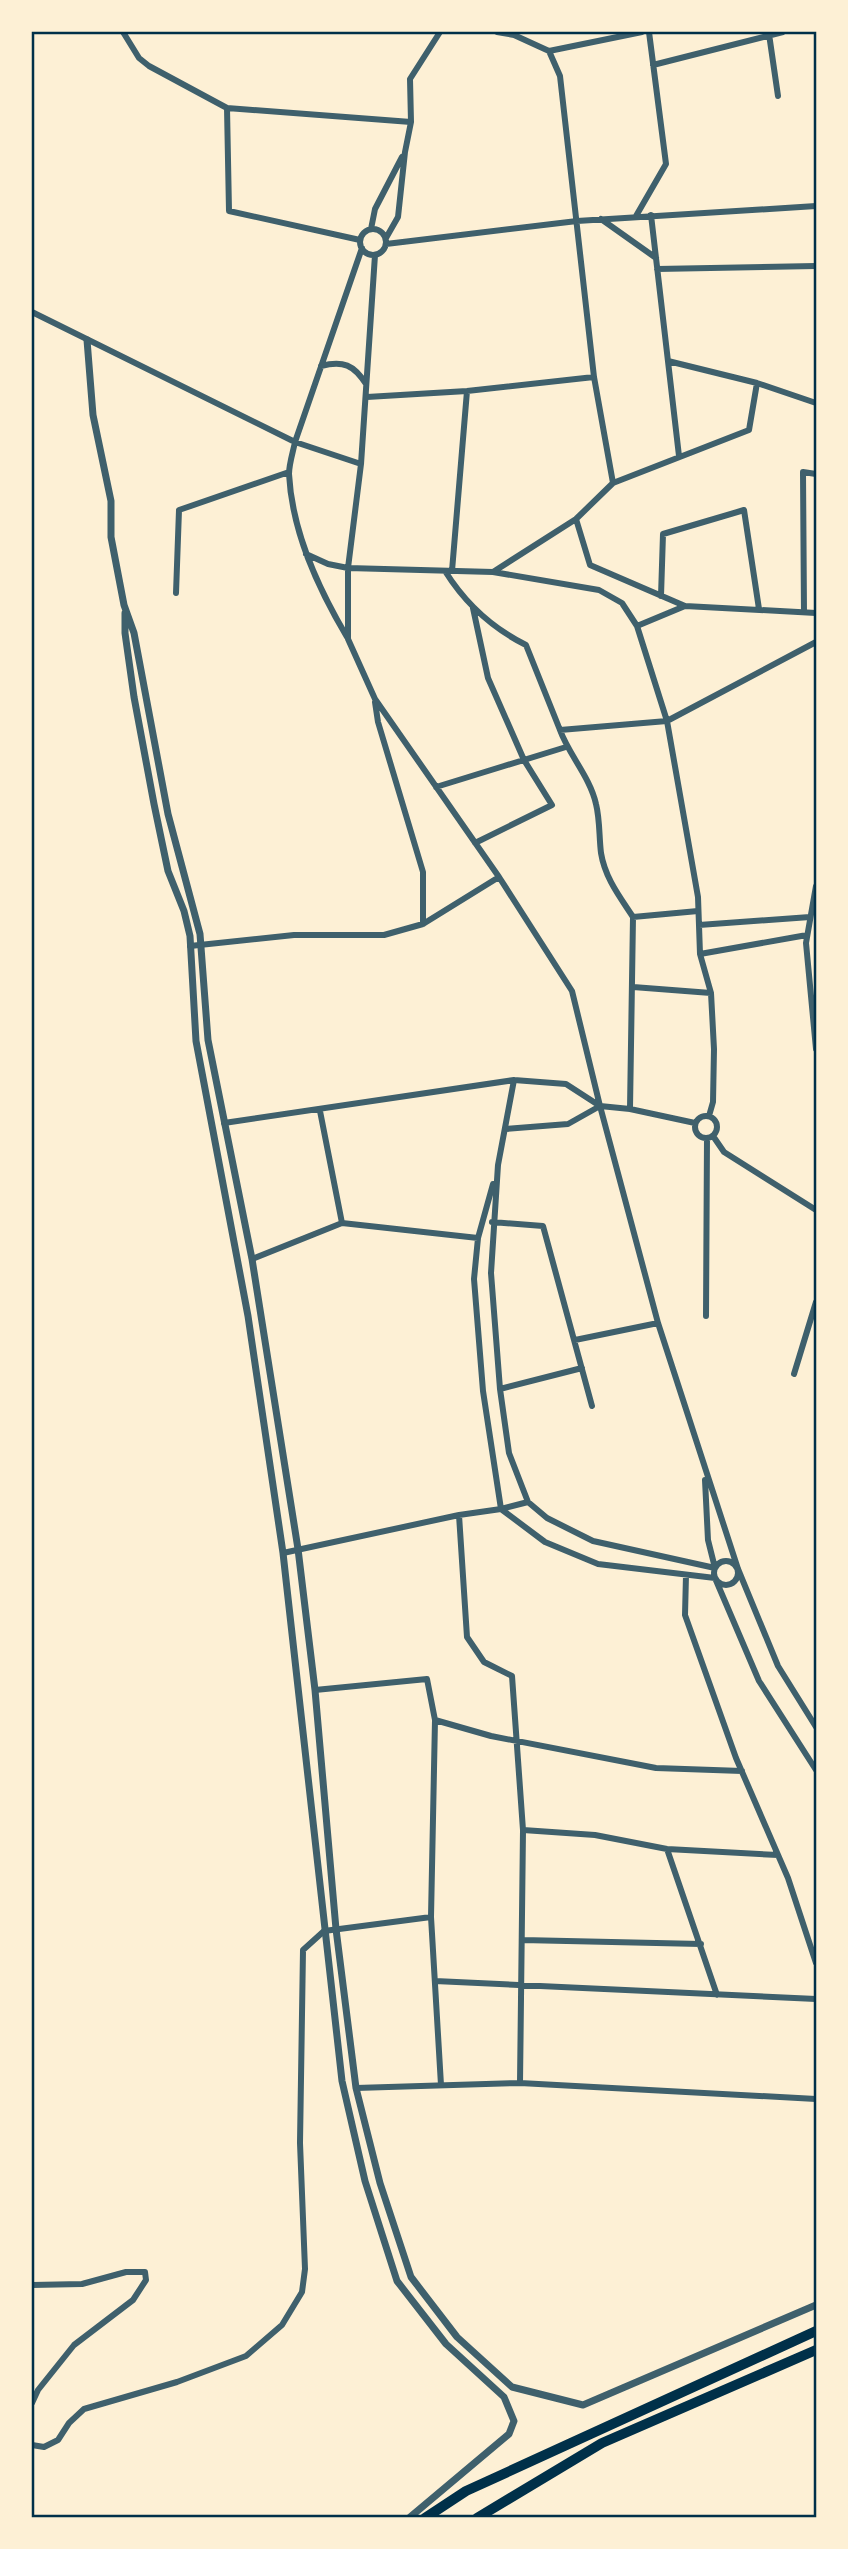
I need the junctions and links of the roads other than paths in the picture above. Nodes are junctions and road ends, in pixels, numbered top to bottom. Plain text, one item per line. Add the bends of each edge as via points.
1 (123, 32) edge
2 (440, 32) edge
3 (497, 32) edge
4 (642, 32) edge
5 (649, 32) edge
6 (783, 32) edge
7 (769, 34) junction
8 (549, 51) junction
9 (653, 65) junction
10 (778, 96) dead end
11 (227, 108) junction
12 (411, 122) junction
13 (405, 152) junction
14 (817, 206) edge
15 (651, 215) junction
16 (636, 216) junction
17 (601, 219) junction
18 (577, 221) junction
19 (371, 229) junction
20 (386, 241) junction
21 (361, 244) junction
22 (375, 255) junction
23 (656, 258) junction
24 (817, 265) edge
25 (657, 269) junction
26 (32, 312) edge
27 (87, 340) junction
28 (668, 361) junction
29 (320, 366) junction
30 (594, 377) junction
31 (757, 383) junction
32 (367, 386) junction
33 (467, 391) junction
34 (367, 397) junction
35 (817, 402) edge
36 (295, 442) junction
37 (679, 456) junction
38 (361, 464) junction
39 (289, 472) junction
40 (817, 474) edge
41 (613, 483) junction
42 (576, 519) junction
43 (306, 554) junction
44 (348, 568) junction
45 (449, 571) junction
46 (493, 572) junction
47 (176, 593) dead end
48 (661, 596) junction
49 (124, 606) junction
50 (473, 606) junction
51 (685, 606) junction
52 (759, 609) junction
53 (804, 612) junction
54 (817, 612) edge
55 (636, 626) junction
56 (348, 639) junction
57 (817, 642) edge
58 (375, 699) junction
59 (667, 721) junction
60 (560, 730) junction
61 (566, 747) junction
62 (524, 760) junction
63 (436, 787) junction
64 (475, 843) junction
65 (499, 877) junction
66 (816, 889) edge
67 (698, 911) junction
68 (633, 917) junction
69 (810, 917) junction
70 (423, 924) junction
71 (699, 925) junction
72 (807, 935) junction
73 (201, 943) junction
74 (190, 946) junction
75 (700, 954) junction
76 (633, 987) junction
77 (710, 993) junction
78 (817, 1049) edge
79 (514, 1080) junction
80 (600, 1106) junction
81 (630, 1109) junction
82 (320, 1111) junction
83 (709, 1116) junction
84 (224, 1123) junction
85 (695, 1123) junction
86 (506, 1129) junction
87 (710, 1137) junction
88 (498, 1165) junction
89 (817, 1210) edge
90 (492, 1222) junction
91 (342, 1223) junction
92 (478, 1238) junction
93 (252, 1259) junction
94 (817, 1302) edge
95 (706, 1316) dead end
96 (658, 1323) junction
97 (575, 1340) junction
98 (582, 1368) junction
99 (794, 1374) dead end
100 (500, 1389) junction
101 (592, 1406) dead end
102 (705, 1470) junction
103 (528, 1502) junction
104 (501, 1509) junction
105 (459, 1515) junction
106 (298, 1549) junction
107 (283, 1553) junction
108 (715, 1568) junction
109 (738, 1569) junction
110 (686, 1575) junction
111 (715, 1578) junction
112 (314, 1690) junction
113 (435, 1720) junction
114 (817, 1727) edge
115 (517, 1739) junction
116 (817, 1770) edge
117 (742, 1771) junction
118 (523, 1830) junction
119 (667, 1849) junction
120 (778, 1855) junction
121 (431, 1917) junction
122 (336, 1929) junction
123 (324, 1931) junction
124 (522, 1940) junction
125 (701, 1944) junction
126 (817, 1962) edge
127 (435, 1981) junction
128 (521, 1986) junction
129 (717, 1995) junction
130 (817, 1999) edge
131 (520, 2083) junction
132 (440, 2085) junction
133 (356, 2088) junction
134 (817, 2099) edge
135 (32, 2285) edge
136 (817, 2305) edge
137 (817, 2331) edge
138 (817, 2350) edge
139 (32, 2403) edge
140 (32, 2445) edge
141 (409, 2518) edge
142 (425, 2518) edge
143 (477, 2518) edge

1 - 11 street via 149,66
2 - 12 street via 410,79
3 - 8 street
4 - 8 street
5 - 9 street
6 - 7 street
7 - 9 street
7 - 10 street
8 - 18 street via 560,76
9 - 16 street via 666,164
11 - 12 street
11 - 21 street via 229,211
12 - 13 street
13 - 19 street via 375,209
13 - 20 street via 398,217
14 - 15 street
15 - 16 street
15 - 23 street
16 - 17 street
17 - 18 street
17 - 23 street
18 - 20 street
18 - 30 street
19 - 20 street via 379,230
19 - 21 street via 364,233
20 - 22 street
21 - 22 street
21 - 29 street
22 - 32 street
23 - 25 street
24 - 25 street
25 - 28 street
26 - 27 street
27 - 36 street
27 - 49 street via 93,415 111,501 111,537
28 - 31 street
28 - 37 street
29 - 32 street via 354,367
29 - 36 street
30 - 33 street
30 - 41 street
31 - 35 street
31 - 37 street via 749,430
32 - 34 street
33 - 34 street
33 - 45 street
34 - 38 street
36 - 38 street
36 - 39 street
37 - 41 street
38 - 44 street
39 - 43 street
39 - 47 street via 179,510
40 - 53 street via 803,472
41 - 42 street
42 - 46 street
42 - 48 street via 590,565
43 - 44 street
43 - 56 street
44 - 45 street
44 - 56 street
45 - 46 street
45 - 50 street via 460,594
46 - 55 street via 599,590 622,603
48 - 51 street
48 - 52 street via 663,534 744,510
49 - 73 street via 134,633 168,814
49 - 74 street via 134,697 168,871 184,911
50 - 60 street via 503,634 526,645
50 - 62 street via 488,678
51 - 52 street
51 - 55 street
52 - 53 street
53 - 54 street
55 - 59 street
56 - 58 street
57 - 59 street
58 - 63 street
58 - 70 street via 423,872
59 - 60 street
59 - 67 street
60 - 61 street
61 - 62 street
61 - 68 street via 596,803 602,856 613,887
62 - 63 street
62 - 64 street via 552,805
63 - 64 street
64 - 65 street
65 - 70 street
65 - 80 street via 572,991
66 - 69 street
67 - 68 street
67 - 71 street
68 - 76 street
69 - 71 street
69 - 72 street
70 - 73 street via 384,934
71 - 75 street
72 - 75 street
72 - 78 street
73 - 74 street
73 - 84 street via 208,1040
74 - 107 street via 196,1041 248,1316
75 - 77 street
76 - 77 street
76 - 81 street
77 - 83 street via 714,1049
79 - 80 street via 566,1084
79 - 82 street
79 - 86 street
80 - 81 street
80 - 86 street via 568,1124
80 - 96 street
81 - 85 street
82 - 84 street
82 - 91 street
83 - 85 street
83 - 87 street via 717,1124
84 - 93 street
85 - 87 street via 698,1135
86 - 88 street
87 - 89 street via 724,1152
87 - 95 street
88 - 90 street
88 - 92 street
90 - 97 street via 544,1226
90 - 100 street
91 - 92 street
91 - 93 street
92 - 104 street via 474,1279 483,1391
93 - 106 street
94 - 99 street
96 - 97 street
96 - 102 street
97 - 98 street
98 - 100 street
98 - 101 street
100 - 103 street via 509,1453
102 - 108 street via 708,1540
102 - 109 street
103 - 104 street
103 - 108 street via 547,1518 593,1541
104 - 105 street
104 - 110 street via 545,1542 598,1564
105 - 106 street
105 - 115 street via 467,1637 484,1662 512,1676
106 - 107 street
106 - 112 street
107 - 123 street
108 - 109 street via 724,1561
108 - 111 street
109 - 111 street via 731,1584 720,1584
109 - 114 street via 778,1667
110 - 111 street
110 - 117 street via 685,1615
111 - 116 street via 759,1681
112 - 113 street via 427,1679
112 - 122 street
113 - 115 street
113 - 121 street
115 - 117 street via 656,1768
115 - 118 street
117 - 120 street
118 - 119 street via 595,1835
118 - 124 street
119 - 120 street
119 - 125 street
120 - 126 street
121 - 122 street
121 - 127 street
122 - 123 street
122 - 133 street
123 - 140 street via 303,1950 302,2292 282,2326 246,2356 84,2409 58,2440 44,2447
123 - 141 street via 342,2081 365,2181 397,2281 446,2344 504,2397 514,2421 509,2434
124 - 125 street
124 - 128 street
125 - 129 street
127 - 128 street
127 - 132 street
128 - 129 street
128 - 131 street
129 - 130 street
131 - 132 street
131 - 134 street
132 - 133 street
133 - 136 street via 380,2183 411,2277 457,2337 512,2387 583,2405
135 - 139 street via 82,2284 126,2272 145,2272 146,2280 133,2300 74,2345
137 - 142 main road via 466,2491
138 - 143 main road via 602,2443

